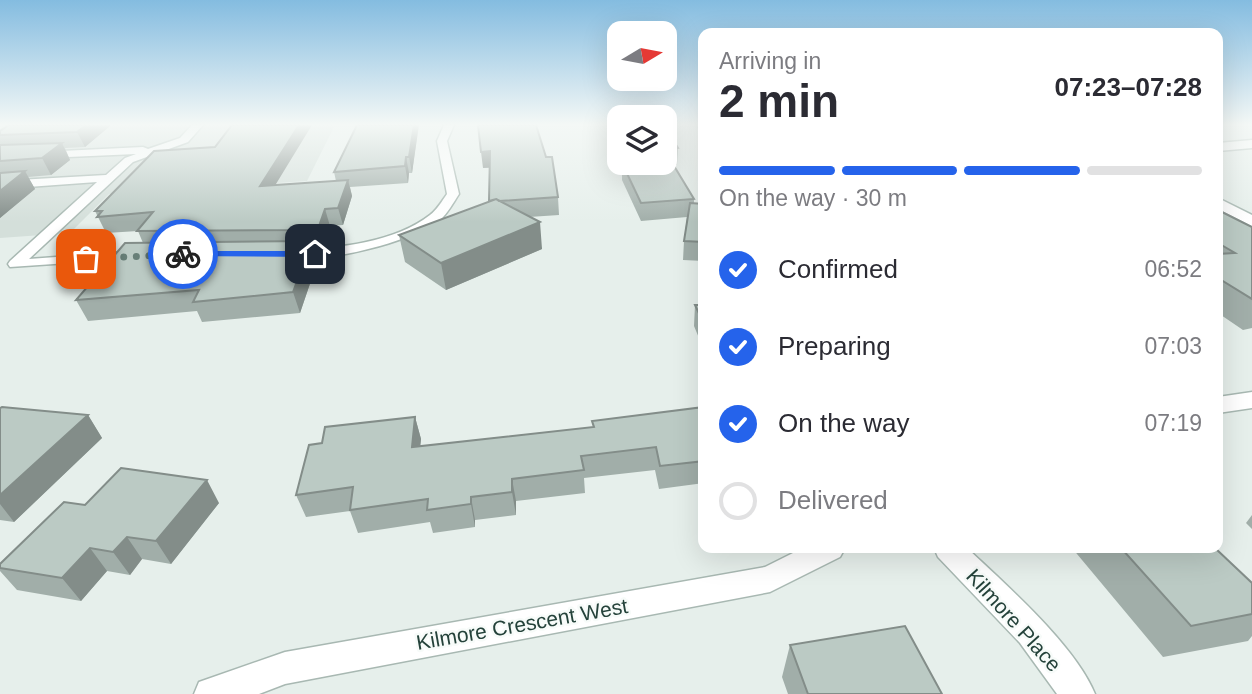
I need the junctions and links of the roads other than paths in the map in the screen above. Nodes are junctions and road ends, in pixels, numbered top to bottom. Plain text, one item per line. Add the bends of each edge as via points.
1 (136, 157) edge
2 (445, 157) edge
3 (129, 160) junction
4 (0, 167) edge
5 (109, 178) junction
6 (0, 184) edge
7 (1223, 206) edge
8 (1252, 220) edge
9 (158, 254) edge
10 (276, 254) edge
11 (1252, 400) edge
12 (1223, 404) edge
13 (820, 553) edge
14 (953, 553) edge
15 (211, 694) edge
16 (1078, 694) edge

1 - 3 lane
2 - 10 lane via 453,194 436,217 392,239 315,254
3 - 4 lane
3 - 5 lane
5 - 6 lane
5 - 9 lane via 15,264
7 - 8 street
11 - 12 street
13 - 15 street, Kilmore Crescent West via 769,579 285,668
14 - 16 street, Kilmore Place via 1031,632

